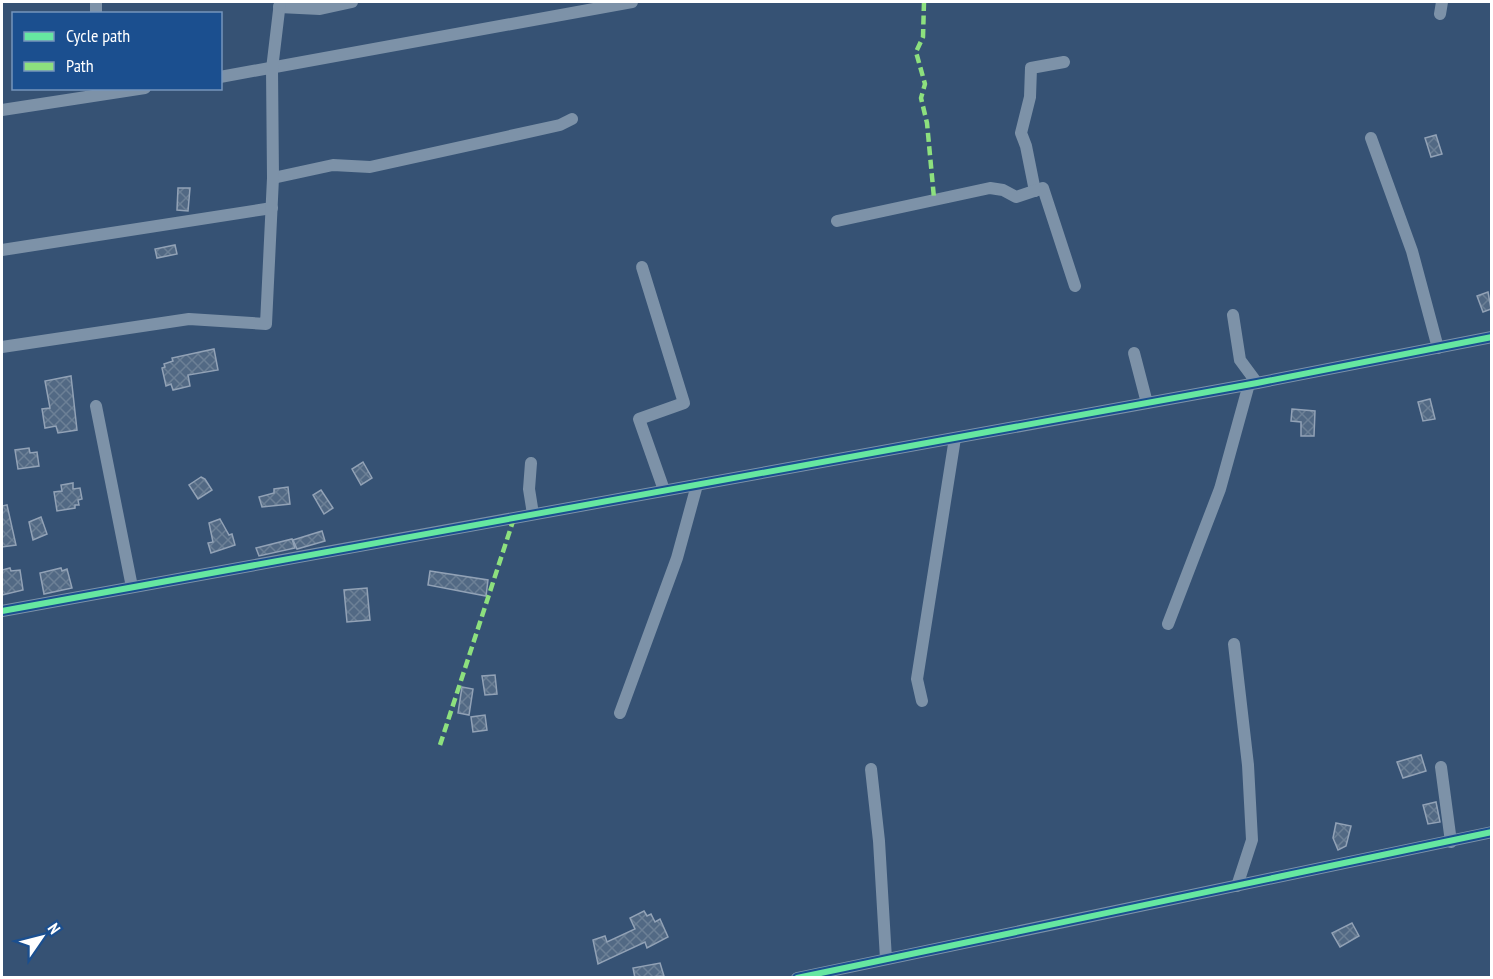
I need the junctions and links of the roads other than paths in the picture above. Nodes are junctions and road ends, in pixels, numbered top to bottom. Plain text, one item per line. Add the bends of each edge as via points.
1 (352, 2) edge
2 (632, 2) edge
3 (279, 4) edge
4 (1064, 62) dead end
5 (272, 69) junction
6 (222, 77) edge
7 (132, 90) edge
8 (2, 110) edge
9 (572, 119) dead end
10 (1371, 138) dead end
11 (273, 178) junction
12 (1035, 191) junction
13 (272, 207) junction
14 (837, 221) dead end
15 (2, 250) edge
16 (642, 267) dead end
17 (1075, 286) dead end
18 (1233, 315) dead end
19 (1491, 337) edge
20 (2, 347) edge
21 (1438, 348) junction
22 (1134, 353) dead end
23 (1253, 384) junction
24 (1147, 403) junction
25 (96, 406) dead end
26 (955, 438) junction
27 (531, 463) dead end
28 (697, 484) junction
29 (664, 490) junction
30 (533, 514) junction
31 (132, 587) junction
32 (2, 611) edge
33 (1168, 624) dead end
34 (1234, 644) dead end
35 (922, 701) dead end
36 (620, 713) dead end
37 (1441, 767) dead end
38 (871, 769) dead end
39 (1491, 832) edge
40 (1451, 842) junction
41 (1237, 886) junction
42 (886, 959) junction
43 (796, 978) edge

1 - 3 street via 320,9
2 - 5 street
3 - 5 street
4 - 12 street via 1031,68 1030,97 1021,133
5 - 6 street
5 - 11 street
7 - 8 street
9 - 11 street via 560,125 370,167 333,165
10 - 21 street via 1412,251
11 - 13 street
12 - 14 street via 1016,196 1003,190 980,189
12 - 17 street via 1043,188
13 - 15 street
13 - 20 street via 266,324 189,319
16 - 29 street via 684,403 639,419
18 - 23 street via 1240,360
19 - 21 street
21 - 23 street
22 - 24 street
23 - 24 street
23 - 33 street via 1220,489
24 - 26 street
25 - 31 street
26 - 28 street
26 - 35 street via 917,679
27 - 30 street via 529,489
28 - 29 street
28 - 36 street via 676,558
29 - 30 street
30 - 31 street
31 - 32 street
34 - 41 street via 1252,840
37 - 40 street
38 - 42 street
39 - 40 street
40 - 41 street
41 - 42 street
42 - 43 street

